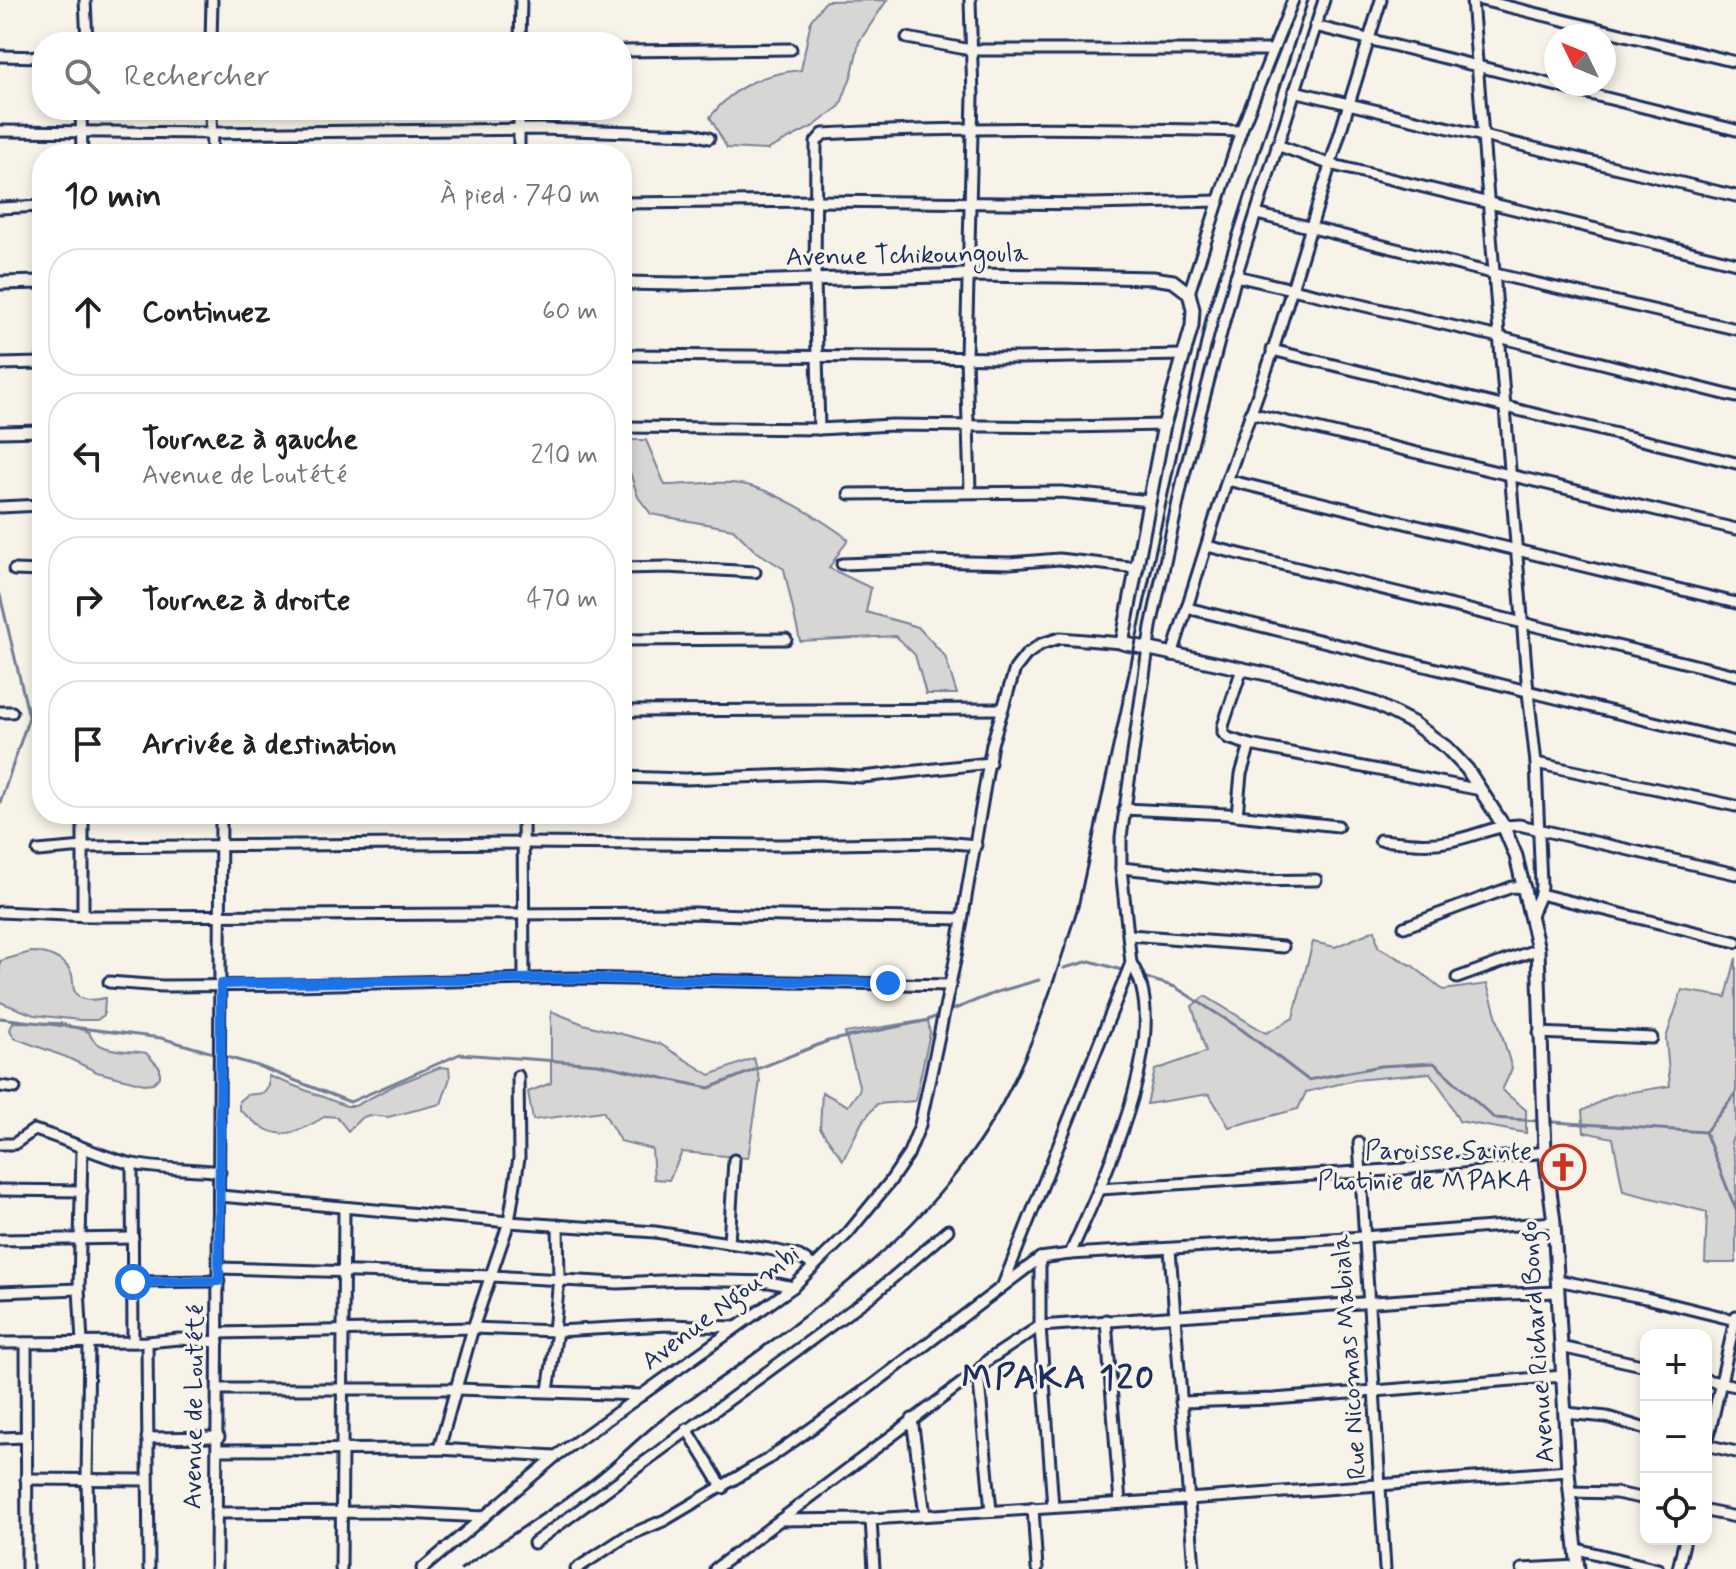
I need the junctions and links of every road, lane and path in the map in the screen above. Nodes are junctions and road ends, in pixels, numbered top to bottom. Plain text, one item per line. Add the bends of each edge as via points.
1 (85, 0) edge
2 (212, 0) edge
3 (521, 0) edge
4 (970, 0) edge
5 (1293, 0) edge
6 (1324, 0) edge
7 (1381, 0) edge
8 (1472, 0) edge
9 (1481, 0) edge
10 (1528, 5) edge
11 (1315, 26) junction
12 (87, 32) edge
13 (211, 32) edge
14 (520, 32) edge
15 (907, 38) dead end
16 (1368, 40) junction
17 (791, 49) dead end
18 (971, 50) junction
19 (1272, 50) junction
20 (632, 51) edge
21 (0, 56) edge
22 (32, 57) edge
23 (1736, 62) edge
24 (1476, 66) junction
25 (1294, 91) junction
26 (1348, 104) junction
27 (81, 120) edge
28 (211, 120) edge
29 (518, 120) edge
30 (518, 130) junction
31 (972, 130) junction
32 (1736, 130) edge
33 (0, 131) edge
34 (1241, 131) junction
35 (82, 132) junction
36 (211, 133) junction
37 (1481, 136) junction
38 (709, 138) dead end
39 (82, 144) edge
40 (212, 144) edge
41 (519, 144) edge
42 (1277, 145) junction
43 (1329, 164) junction
44 (1736, 196) edge
45 (816, 201) junction
46 (1219, 201) junction
47 (632, 203) edge
48 (969, 204) junction
49 (1490, 205) junction
50 (32, 206) edge
51 (0, 208) edge
52 (1257, 214) junction
53 (1310, 228) junction
54 (1736, 263) edge
55 (1495, 274) junction
56 (968, 275) junction
57 (1236, 276) junction
58 (815, 280) junction
59 (32, 282) edge
60 (0, 283) edge
61 (632, 283) edge
62 (1290, 290) junction
63 (1189, 293) junction
64 (1736, 329) edge
65 (1499, 337) junction
66 (1272, 350) junction
67 (632, 355) edge
68 (1184, 355) junction
69 (966, 356) junction
70 (817, 357) junction
71 (32, 363) edge
72 (0, 364) edge
73 (1736, 397) edge
74 (1507, 409) junction
75 (1250, 413) junction
76 (970, 425) junction
77 (1164, 425) junction
78 (632, 427) edge
79 (819, 429) junction
80 (32, 431) edge
81 (0, 432) edge
82 (1736, 463) edge
83 (1512, 476) junction
84 (1227, 480) junction
85 (970, 491) junction
86 (849, 494) dead end
87 (1150, 501) junction
88 (32, 505) edge
89 (0, 507) edge
90 (1736, 529) edge
91 (1207, 546) junction
92 (1518, 551) junction
93 (842, 564) dead end
94 (632, 568) edge
95 (1138, 568) junction
96 (14, 570) dead end
97 (32, 571) edge
98 (755, 572) dead end
99 (1736, 603) edge
100 (1187, 608) junction
101 (1524, 622) junction
102 (786, 639) dead end
103 (632, 640) edge
104 (1122, 643) junction
105 (1135, 648) joint
106 (1148, 650) junction
107 (1172, 655) junction
108 (1242, 669) junction
109 (1736, 675) edge
110 (1528, 692) junction
111 (1001, 709) junction
112 (632, 711) edge
113 (0, 712) edge
114 (12, 712) dead end
115 (1736, 742) edge
116 (1250, 745) junction
117 (990, 763) junction
118 (1536, 763) junction
119 (632, 777) edge
120 (1481, 790) junction
121 (1736, 806) edge
122 (1124, 809) junction
123 (1237, 815) junction
124 (83, 824) edge
125 (220, 824) edge
126 (523, 824) edge
127 (1503, 825) junction
128 (1338, 826) dead end
129 (1540, 828) junction
130 (1380, 840) dead end
131 (524, 843) junction
132 (976, 845) junction
133 (84, 847) junction
134 (219, 847) junction
135 (38, 851) dead end
136 (1121, 868) junction
137 (1736, 874) edge
138 (1316, 880) dead end
139 (1525, 888) junction
140 (1540, 894) junction
141 (0, 912) edge
142 (524, 913) junction
143 (220, 915) junction
144 (1531, 915) junction
145 (83, 916) junction
146 (962, 919) junction
147 (1404, 927) dead end
148 (1130, 935) junction
149 (1736, 942) edge
150 (1283, 947) dead end
151 (1538, 949) junction
152 (1131, 963) junction
153 (1457, 978) dead end
154 (524, 979) junction
155 (109, 982) dead end
156 (221, 984) junction
157 (950, 985) junction
158 (1539, 1033) junction
159 (1652, 1038) dead end
160 (518, 1076) dead end
161 (0, 1086) edge
162 (15, 1088) dead end
163 (1359, 1143) dead end
164 (0, 1144) edge
165 (82, 1149) junction
166 (1545, 1152) junction
167 (734, 1160) dead end
168 (132, 1164) junction
169 (1361, 1171) junction
170 (220, 1172) junction
171 (1100, 1189) junction
172 (0, 1190) edge
173 (82, 1191) junction
174 (220, 1196) junction
175 (344, 1209) junction
176 (509, 1222) junction
177 (1554, 1222) junction
178 (558, 1225) junction
179 (948, 1230) dead end
180 (1364, 1237) junction
181 (133, 1238) junction
182 (0, 1240) edge
183 (80, 1241) junction
184 (729, 1243) junction
185 (1170, 1250) junction
186 (1070, 1254) junction
187 (1040, 1258) junction
188 (814, 1266) junction
189 (219, 1268) junction
190 (343, 1273) junction
191 (492, 1276) junction
192 (559, 1279) junction
193 (219, 1281) junction
194 (133, 1282) junction
195 (1003, 1285) junction
196 (1557, 1286) junction
197 (793, 1287) junction
198 (79, 1289) junction
199 (0, 1292) edge
200 (1368, 1302) junction
201 (1175, 1315) junction
202 (1736, 1318) edge
203 (1106, 1320) junction
204 (1040, 1326) junction
205 (735, 1327) junction
206 (473, 1328) junction
207 (342, 1330) junction
208 (555, 1331) junction
209 (219, 1337) junction
210 (133, 1342) junction
211 (147, 1342) junction
212 (0, 1343) edge
213 (26, 1343) junction
214 (86, 1343) junction
215 (1561, 1347) junction
216 (1640, 1365) edge
217 (978, 1371) junction
218 (1563, 1376) junction
219 (1712, 1381) edge
220 (1721, 1383) junction
221 (1736, 1386) edge
222 (218, 1389) junction
223 (342, 1389) junction
224 (456, 1389) junction
225 (548, 1391) junction
226 (1374, 1391) junction
227 (642, 1395) junction
228 (1181, 1402) junction
229 (1566, 1413) junction
230 (912, 1419) junction
231 (1712, 1421) edge
232 (1640, 1427) edge
233 (687, 1429) junction
234 (26, 1437) junction
235 (219, 1437) junction
236 (0, 1438) edge
237 (147, 1438) junction
238 (1712, 1447) edge
239 (439, 1449) junction
240 (219, 1450) junction
241 (341, 1451) junction
242 (1736, 1452) edge
243 (556, 1456) junction
244 (1568, 1471) junction
245 (26, 1479) junction
246 (87, 1479) junction
247 (147, 1480) junction
248 (1381, 1486) junction
249 (723, 1488) junction
250 (1570, 1492) junction
251 (1640, 1498) edge
252 (1188, 1499) junction
253 (1120, 1503) junction
254 (1053, 1507) junction
255 (1033, 1508) junction
256 (991, 1511) junction
257 (1712, 1512) edge
258 (216, 1513) junction
259 (341, 1513) junction
260 (925, 1515) junction
261 (484, 1517) junction
262 (1736, 1517) edge
263 (871, 1519) junction
264 (780, 1520) junction
265 (534, 1543) dead end
266 (1684, 1545) edge
267 (1577, 1549) junction
268 (729, 1564) edge
269 (1578, 1567) edge
270 (27, 1569) edge
271 (89, 1569) edge
272 (149, 1569) edge
273 (216, 1569) edge
274 (341, 1569) edge
275 (422, 1569) edge
276 (576, 1569) edge
277 (715, 1569) edge
278 (874, 1569) edge
279 (1037, 1569) edge
280 (1194, 1569) edge
281 (1385, 1569) edge
282 (1522, 1569) edge
283 (1658, 1569) edge
284 (1678, 1569) edge

1 - 12 street
2 - 13 street
3 - 14 street
4 - 18 street
5 - 19 street
6 - 11 street
7 - 16 street
8 - 24 street
9 - 10 street
10 - 23 street
11 - 16 street
11 - 25 street
15 - 18 street
16 - 24 street
16 - 26 street
17 - 20 street
18 - 19 street
18 - 31 street
19 - 34 street
21 - 22 street
24 - 32 street
24 - 37 street
25 - 26 street
25 - 42 street
26 - 37 street
26 - 43 street
27 - 35 street
28 - 36 street
29 - 30 street
30 - 36 street
30 - 38 street
30 - 41 street
31 - 34 street
31 - 45 street via 823,134 816,142
31 - 48 street
33 - 35 street
34 - 46 street
35 - 36 street
35 - 39 street
36 - 40 street
37 - 44 street
37 - 49 street
42 - 43 street
42 - 52 street
43 - 49 street
43 - 53 street
45 - 47 street
45 - 48 street
45 - 58 street
46 - 48 street
46 - 63 street
48 - 56 street
49 - 54 street
49 - 55 street
50 - 51 street
52 - 53 street
52 - 57 street
53 - 55 street
53 - 62 street
55 - 64 street
55 - 65 street
56 - 58 street, Avenue Tchikoungoula
56 - 63 street, Avenue Tchikoungoula via 1153,278 1173,281
56 - 69 street
57 - 62 street
57 - 106 street via 1183,479
58 - 61 street, Avenue Tchikoungoula
58 - 70 street
59 - 60 street
62 - 65 street
62 - 66 street
63 - 68 street via 1192,326
65 - 73 street
65 - 74 street
66 - 74 street
66 - 75 street
67 - 70 street
68 - 69 street
68 - 77 street
69 - 70 street
69 - 76 street
70 - 79 street
71 - 72 street
74 - 82 street
74 - 83 street
75 - 83 street
75 - 84 street
76 - 77 street
76 - 79 street
76 - 85 street
77 - 87 street
78 - 79 street
80 - 81 street
83 - 90 street
83 - 92 street
84 - 91 street
84 - 92 street
85 - 86 street
85 - 87 street via 1061,492
87 - 95 street
88 - 89 street
91 - 100 street
91 - 101 street
92 - 99 street
92 - 101 street
93 - 95 street via 1059,559
94 - 98 street
95 - 104 street
96 - 97 street
100 - 107 street
100 - 110 street
101 - 109 street
101 - 110 street
102 - 103 street
104 - 105 street, Avenue Ngoumbi
104 - 111 street, Avenue Ngoumbi via 1074,637 1041,644 1015,669
105 - 106 street, Avenue Richard Bongo
106 - 107 street, Avenue Richard Bongo
106 - 122 street
107 - 108 street, Avenue Richard Bongo
108 - 116 street via 1223,733
108 - 120 street, Avenue Richard Bongo via 1374,703 1447,748
110 - 115 street
110 - 118 street
111 - 112 street
111 - 117 street, Avenue Ngoumbi
113 - 114 street
116 - 120 street
116 - 123 street
117 - 119 street via 862,777
117 - 132 street, Avenue Ngoumbi
118 - 121 street
118 - 129 street
120 - 127 street, Avenue Richard Bongo
122 - 123 street
122 - 136 street
123 - 128 street
124 - 133 street
125 - 134 street, Avenue de Loutété
126 - 131 street
127 - 129 street
127 - 130 street via 1431,844
127 - 139 street, Avenue Richard Bongo
129 - 137 street
129 - 140 street
131 - 132 street
131 - 134 street
131 - 142 street
132 - 146 street, Avenue Ngoumbi
133 - 134 street
133 - 135 street
133 - 145 street
134 - 143 street, Avenue de Loutété
136 - 138 street via 1248,881
136 - 148 street
139 - 144 street, Avenue Richard Bongo
139 - 147 street via 1512,887
140 - 144 street
140 - 149 street
141 - 145 street
142 - 143 street
142 - 146 street
142 - 154 street
143 - 145 street
143 - 156 street, Avenue de Loutété
144 - 151 street, Avenue Richard Bongo
146 - 157 street, Avenue Ngoumbi
148 - 150 street
148 - 152 street
151 - 153 street
151 - 158 street, Avenue Richard Bongo
152 - 171 street via 1143,987 1144,1051
152 - 195 street
154 - 156 street
154 - 157 street
155 - 156 street
156 - 170 street, Avenue de Loutété
157 - 188 street, Avenue Ngoumbi via 920,1125 908,1155 848,1233
158 - 159 street
158 - 166 street, Avenue Richard Bongo
160 - 176 street via 519,1158
161 - 162 street
163 - 169 street, Rue Nicomas Mabiala
164 - 165 street via 14,1144 34,1130
165 - 168 street
165 - 173 street
166 - 169 street
166 - 177 street, Avenue Richard Bongo
167 - 184 street
168 - 170 street
168 - 181 street
169 - 171 street
169 - 180 street, Rue Nicomas Mabiala
170 - 174 street, Avenue de Loutété
171 - 186 street
172 - 173 street
173 - 183 street
174 - 175 street
174 - 189 street, Avenue de Loutété
175 - 176 street
175 - 190 street
176 - 178 street
176 - 191 street
177 - 180 street
177 - 196 street, Avenue Richard Bongo
178 - 184 street
178 - 192 street
179 - 233 street via 875,1293
180 - 185 street
180 - 200 street, Rue Nicomas Mabiala
181 - 183 street
181 - 194 street
182 - 183 street
183 - 198 street
184 - 188 street via 799,1256
185 - 186 street
185 - 201 street
186 - 187 street
187 - 195 street
187 - 204 street
188 - 197 street, Avenue Ngoumbi
189 - 190 street
189 - 193 street, Avenue de Loutété
190 - 191 street
190 - 207 street
191 - 192 street
191 - 206 street
192 - 197 street via 769,1282
192 - 208 street
193 - 194 street
193 - 209 street, Avenue de Loutété
194 - 210 street
195 - 249 street via 870,1387
196 - 200 street
196 - 202 street
196 - 215 street, Avenue Richard Bongo
197 - 205 street, Avenue Ngoumbi
198 - 199 street
198 - 214 street
200 - 201 street
200 - 226 street, Rue Nicomas Mabiala
201 - 203 street
201 - 228 street
202 - 220 street
203 - 204 street
203 - 253 street
204 - 217 street
204 - 254 street
205 - 208 street
205 - 227 street, Avenue Ngoumbi
206 - 207 street
206 - 208 street
206 - 224 street
207 - 209 street
207 - 223 street
208 - 225 street
209 - 211 street
209 - 222 street, Avenue de Loutété
210 - 211 street
210 - 214 street
211 - 237 street
212 - 213 street
213 - 214 street
213 - 234 street
214 - 246 street
215 - 216 street
215 - 218 street, Avenue Richard Bongo
217 - 230 street
217 - 256 street
218 - 226 street
218 - 229 street, Avenue Richard Bongo
219 - 220 street
220 - 221 street
220 - 231 street
222 - 223 street
222 - 235 street, Avenue de Loutété
223 - 224 street
223 - 241 street
224 - 225 street
224 - 239 street
225 - 227 street
226 - 228 street
226 - 248 street, Rue Nicomas Mabiala
227 - 243 street, Avenue Ngoumbi
228 - 252 street
229 - 232 street
229 - 244 street, Avenue Richard Bongo
230 - 260 street
230 - 264 street
233 - 249 street
233 - 265 street
234 - 236 street
234 - 245 street
235 - 237 street
235 - 240 street, Avenue de Loutété
237 - 247 street
238 - 242 street
239 - 241 street
239 - 243 street
240 - 241 street
240 - 258 street, Avenue de Loutété
241 - 259 street
243 - 261 street, Avenue Ngoumbi
244 - 248 street
244 - 250 street, Avenue Richard Bongo
245 - 246 street
245 - 270 street
246 - 247 street
246 - 271 street
247 - 272 street
248 - 252 street
248 - 281 street, Rue Nicomas Mabiala
249 - 276 street via 625,1537
250 - 251 street
250 - 267 street, Avenue Richard Bongo
252 - 253 street
252 - 280 street
253 - 254 street
254 - 255 street
255 - 256 street
255 - 279 street
256 - 260 street
257 - 262 street
258 - 259 street
258 - 273 street, Avenue de Loutété
259 - 261 street
259 - 274 street
260 - 263 street
261 - 275 street, Avenue Ngoumbi
263 - 264 street
263 - 278 street
264 - 268 street
266 - 284 street
267 - 269 street, Avenue Richard Bongo
267 - 283 street
268 - 277 street
269 - 282 street

